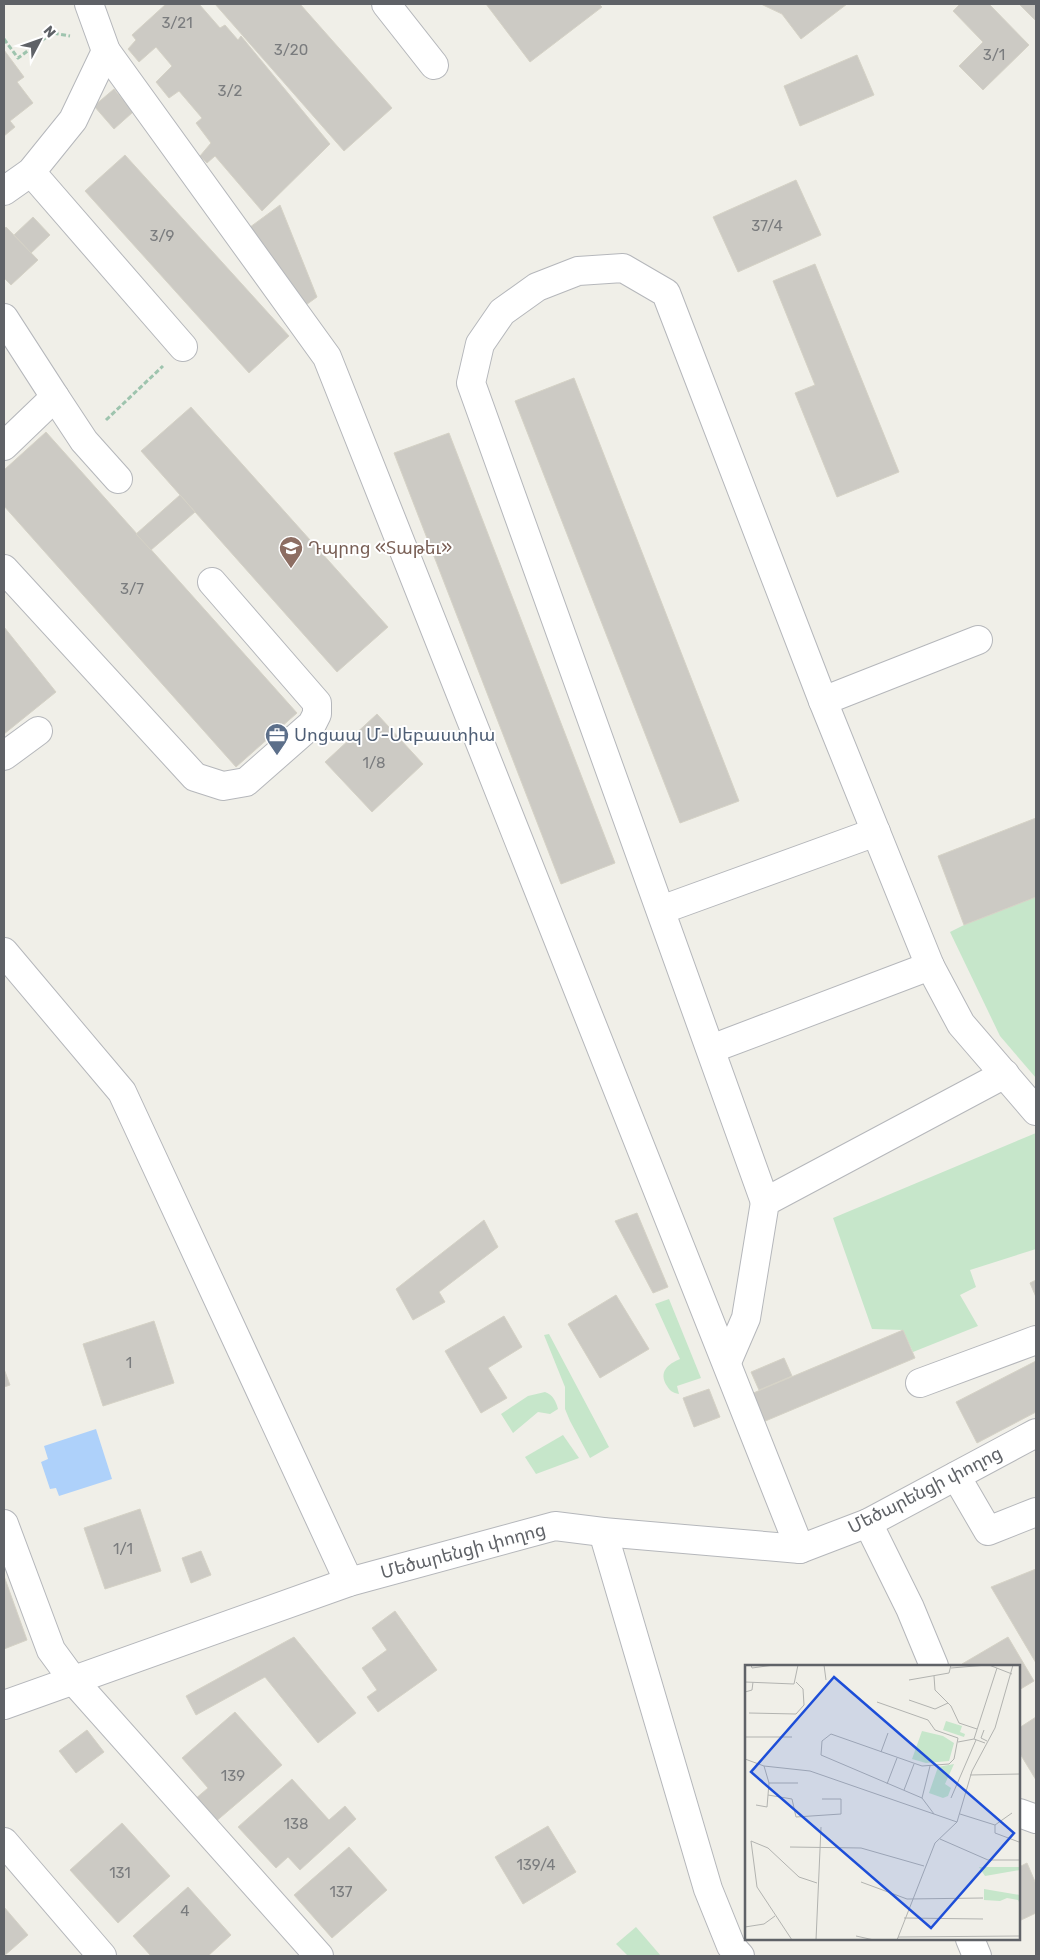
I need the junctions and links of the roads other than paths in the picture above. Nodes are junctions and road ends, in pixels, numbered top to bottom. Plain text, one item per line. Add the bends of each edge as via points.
1 (89, 4) edge
2 (386, 4) edge
3 (106, 51) junction
4 (434, 65) dead end
5 (31, 172) junction
6 (4, 191) edge
7 (4, 318) edge
8 (183, 347) road end
9 (55, 397) junction
10 (4, 446) edge
11 (118, 479) dead end
12 (4, 569) edge
13 (212, 582) dead end
14 (978, 640) dead end
15 (823, 701) junction
16 (38, 731) dead end
17 (4, 756) edge
18 (876, 832) junction
19 (662, 910) junction
20 (4, 952) edge
21 (930, 966) junction
22 (711, 1050) junction
23 (1005, 1074) junction
24 (1036, 1111) edge
25 (765, 1202) junction
26 (1036, 1340) edge
27 (727, 1362) junction
28 (920, 1383) dead end
29 (1036, 1433) edge
30 (956, 1476) junction
31 (1036, 1512) edge
32 (868, 1522) junction
33 (4, 1524) edge
34 (603, 1532) junction
35 (800, 1548) junction
36 (349, 1582) junction
37 (934, 1665) edge
38 (73, 1680) junction
39 (4, 1705) edge
40 (1020, 1812) edge
41 (1036, 1819) edge
42 (4, 1842) edge
43 (970, 1940) edge
44 (102, 1956) edge
45 (318, 1956) edge
46 (740, 1956) edge
47 (977, 1956) edge

1 - 3 street
2 - 4 street
3 - 5 street via 73,120
3 - 27 street via 327,357
5 - 6 street
5 - 8 street
7 - 9 street
9 - 10 street
9 - 11 street via 84,441
12 - 13 street via 195,777 223,786 246,782 283,750 312,724 317,714 317,703
14 - 15 street
15 - 18 street
15 - 19 street via 666,293 623,268 578,271 537,287 502,312 480,344 471,383
16 - 17 street
18 - 19 street
18 - 21 street
19 - 22 street
20 - 36 street via 122,1092
21 - 22 street
21 - 23 street via 961,1024
22 - 25 street
23 - 24 street
23 - 25 street
25 - 27 street via 746,1318
26 - 28 street
27 - 35 street
29 - 30 street, Մեծարենցի փողոց
30 - 31 street via 988,1532
30 - 32 street, Մեծարենցի փողոց
32 - 35 street, Մեծարենցի փողոց
32 - 37 street
33 - 38 street via 51,1650
34 - 35 street, Մեծարենցի փողոց
34 - 36 street, Մեծարենցի փողոց via 555,1526
34 - 46 street via 708,1888 732,1946
36 - 38 street, Մեծարենցի փողոց
38 - 39 street, Մեծարենցի փողոց
38 - 45 street
40 - 41 street
42 - 44 street
43 - 47 street

